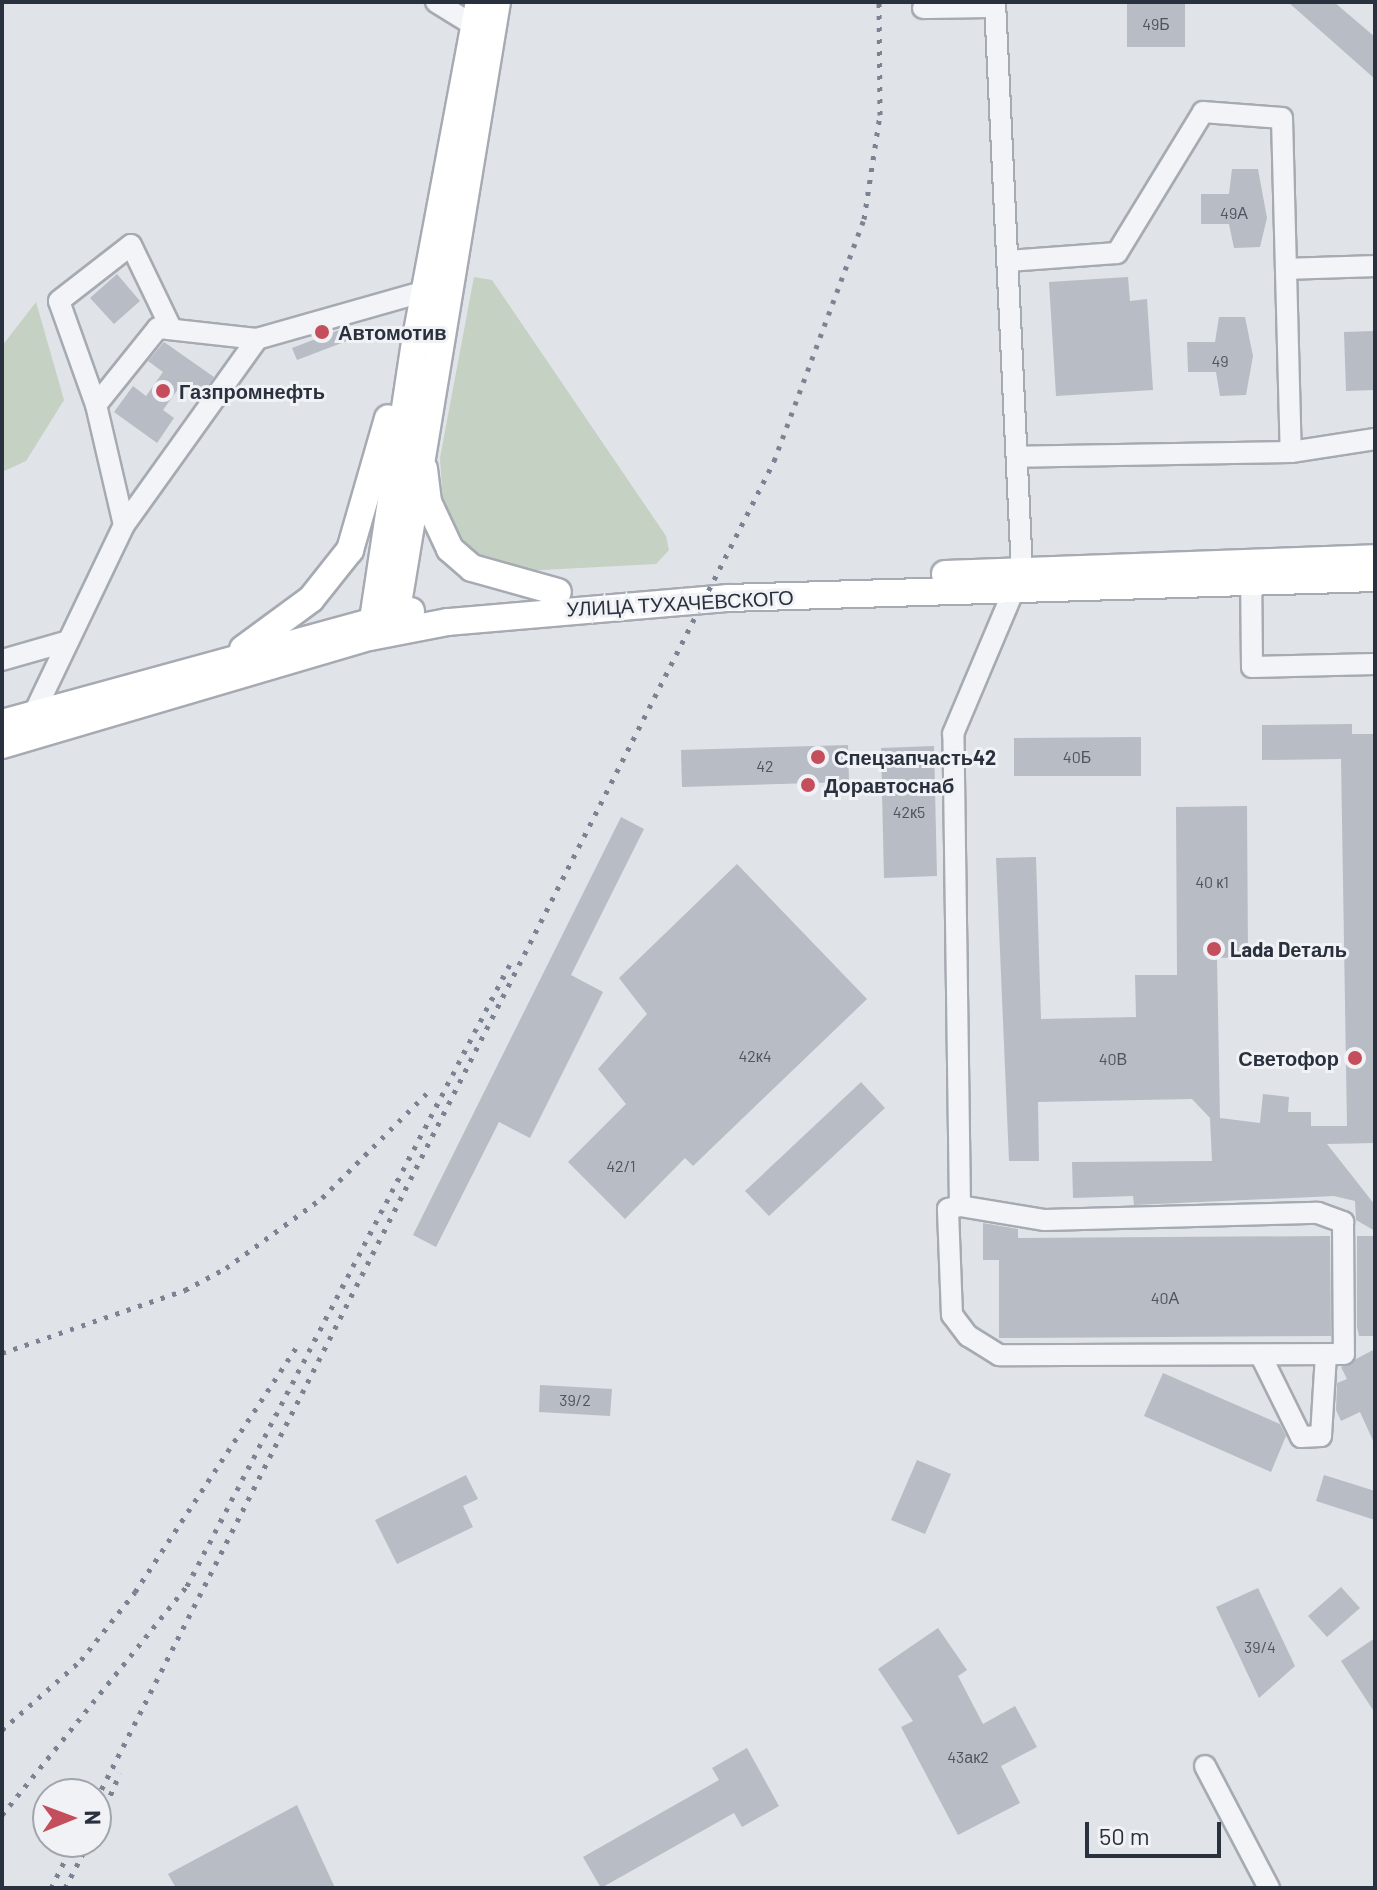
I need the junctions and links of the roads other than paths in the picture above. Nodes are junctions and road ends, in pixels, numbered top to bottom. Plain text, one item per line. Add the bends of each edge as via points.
1 (436, 2) edge
2 (479, 2) edge
3 (497, 2) edge
4 (995, 4) edge
5 (923, 8) dead end
6 (484, 33) junction
7 (1008, 261) junction
8 (1375, 266) edge
9 (1286, 269) junction
10 (425, 291) junction
11 (171, 328) junction
12 (257, 339) junction
13 (415, 343) junction
14 (96, 405) junction
15 (420, 434) junction
16 (1375, 439) edge
17 (1291, 452) junction
18 (1017, 457) junction
19 (124, 525) junction
20 (1375, 558) edge
21 (1251, 572) junction
22 (1375, 578) edge
23 (1018, 580) junction
24 (558, 592) junction
25 (383, 625) junction
26 (65, 642) junction
27 (230, 658) junction
28 (2, 660) edge
29 (1375, 664) edge
30 (34, 713) junction
31 (2, 723) edge
32 (2, 745) edge
33 (960, 1206) junction
34 (1326, 1355) junction
35 (1262, 1358) junction
36 (1205, 1766) dead end
37 (1269, 1888) edge

1 - 6 street
2 - 6 main road
3 - 6 main road
4 - 5 street
4 - 7 street
6 - 10 main road
6 - 15 main road
7 - 9 street via 1117,253 1203,112 1282,118
7 - 18 street
8 - 9 street
9 - 17 street
10 - 12 street
10 - 13 main road
11 - 12 street
11 - 14 street via 158,328
11 - 14 street via 131,245 59,301
12 - 19 street
13 - 25 main road
13 - 27 main road via 350,550 311,599
14 - 19 street
15 - 24 main road via 428,502 450,549 472,568
15 - 25 main road
16 - 17 street
17 - 18 street
18 - 23 street
19 - 26 street
20 - 21 main road, УЛИЦА ТУХАЧЕВСКОГО
21 - 22 main road, УЛИЦА ТУХАЧЕВСКОГО
21 - 23 main road, УЛИЦА ТУХАЧЕВСКОГО
21 - 29 street via 1252,667
23 - 24 main road, УЛИЦА ТУХАЧЕВСКОГО
23 - 25 main road, УЛИЦА ТУХАЧЕВСКОГО
23 - 33 street via 953,734
24 - 25 main road, УЛИЦА ТУХАЧЕВСКОГО
25 - 27 main road, УЛИЦА ТУХАЧЕВСКОГО
25 - 32 main road, УЛИЦА ТУХАЧЕВСКОГО
26 - 28 street
26 - 30 street
27 - 30 main road, УЛИЦА ТУХАЧЕВСКОГО
30 - 31 main road, УЛИЦА ТУХАЧЕВСКОГО
33 - 34 street via 1045,1220 1318,1213 1343,1222 1344,1354
33 - 35 street via 948,1209 952,1315 968,1336 999,1355
34 - 35 street
34 - 35 street via 1321,1436 1301,1437
36 - 37 street

